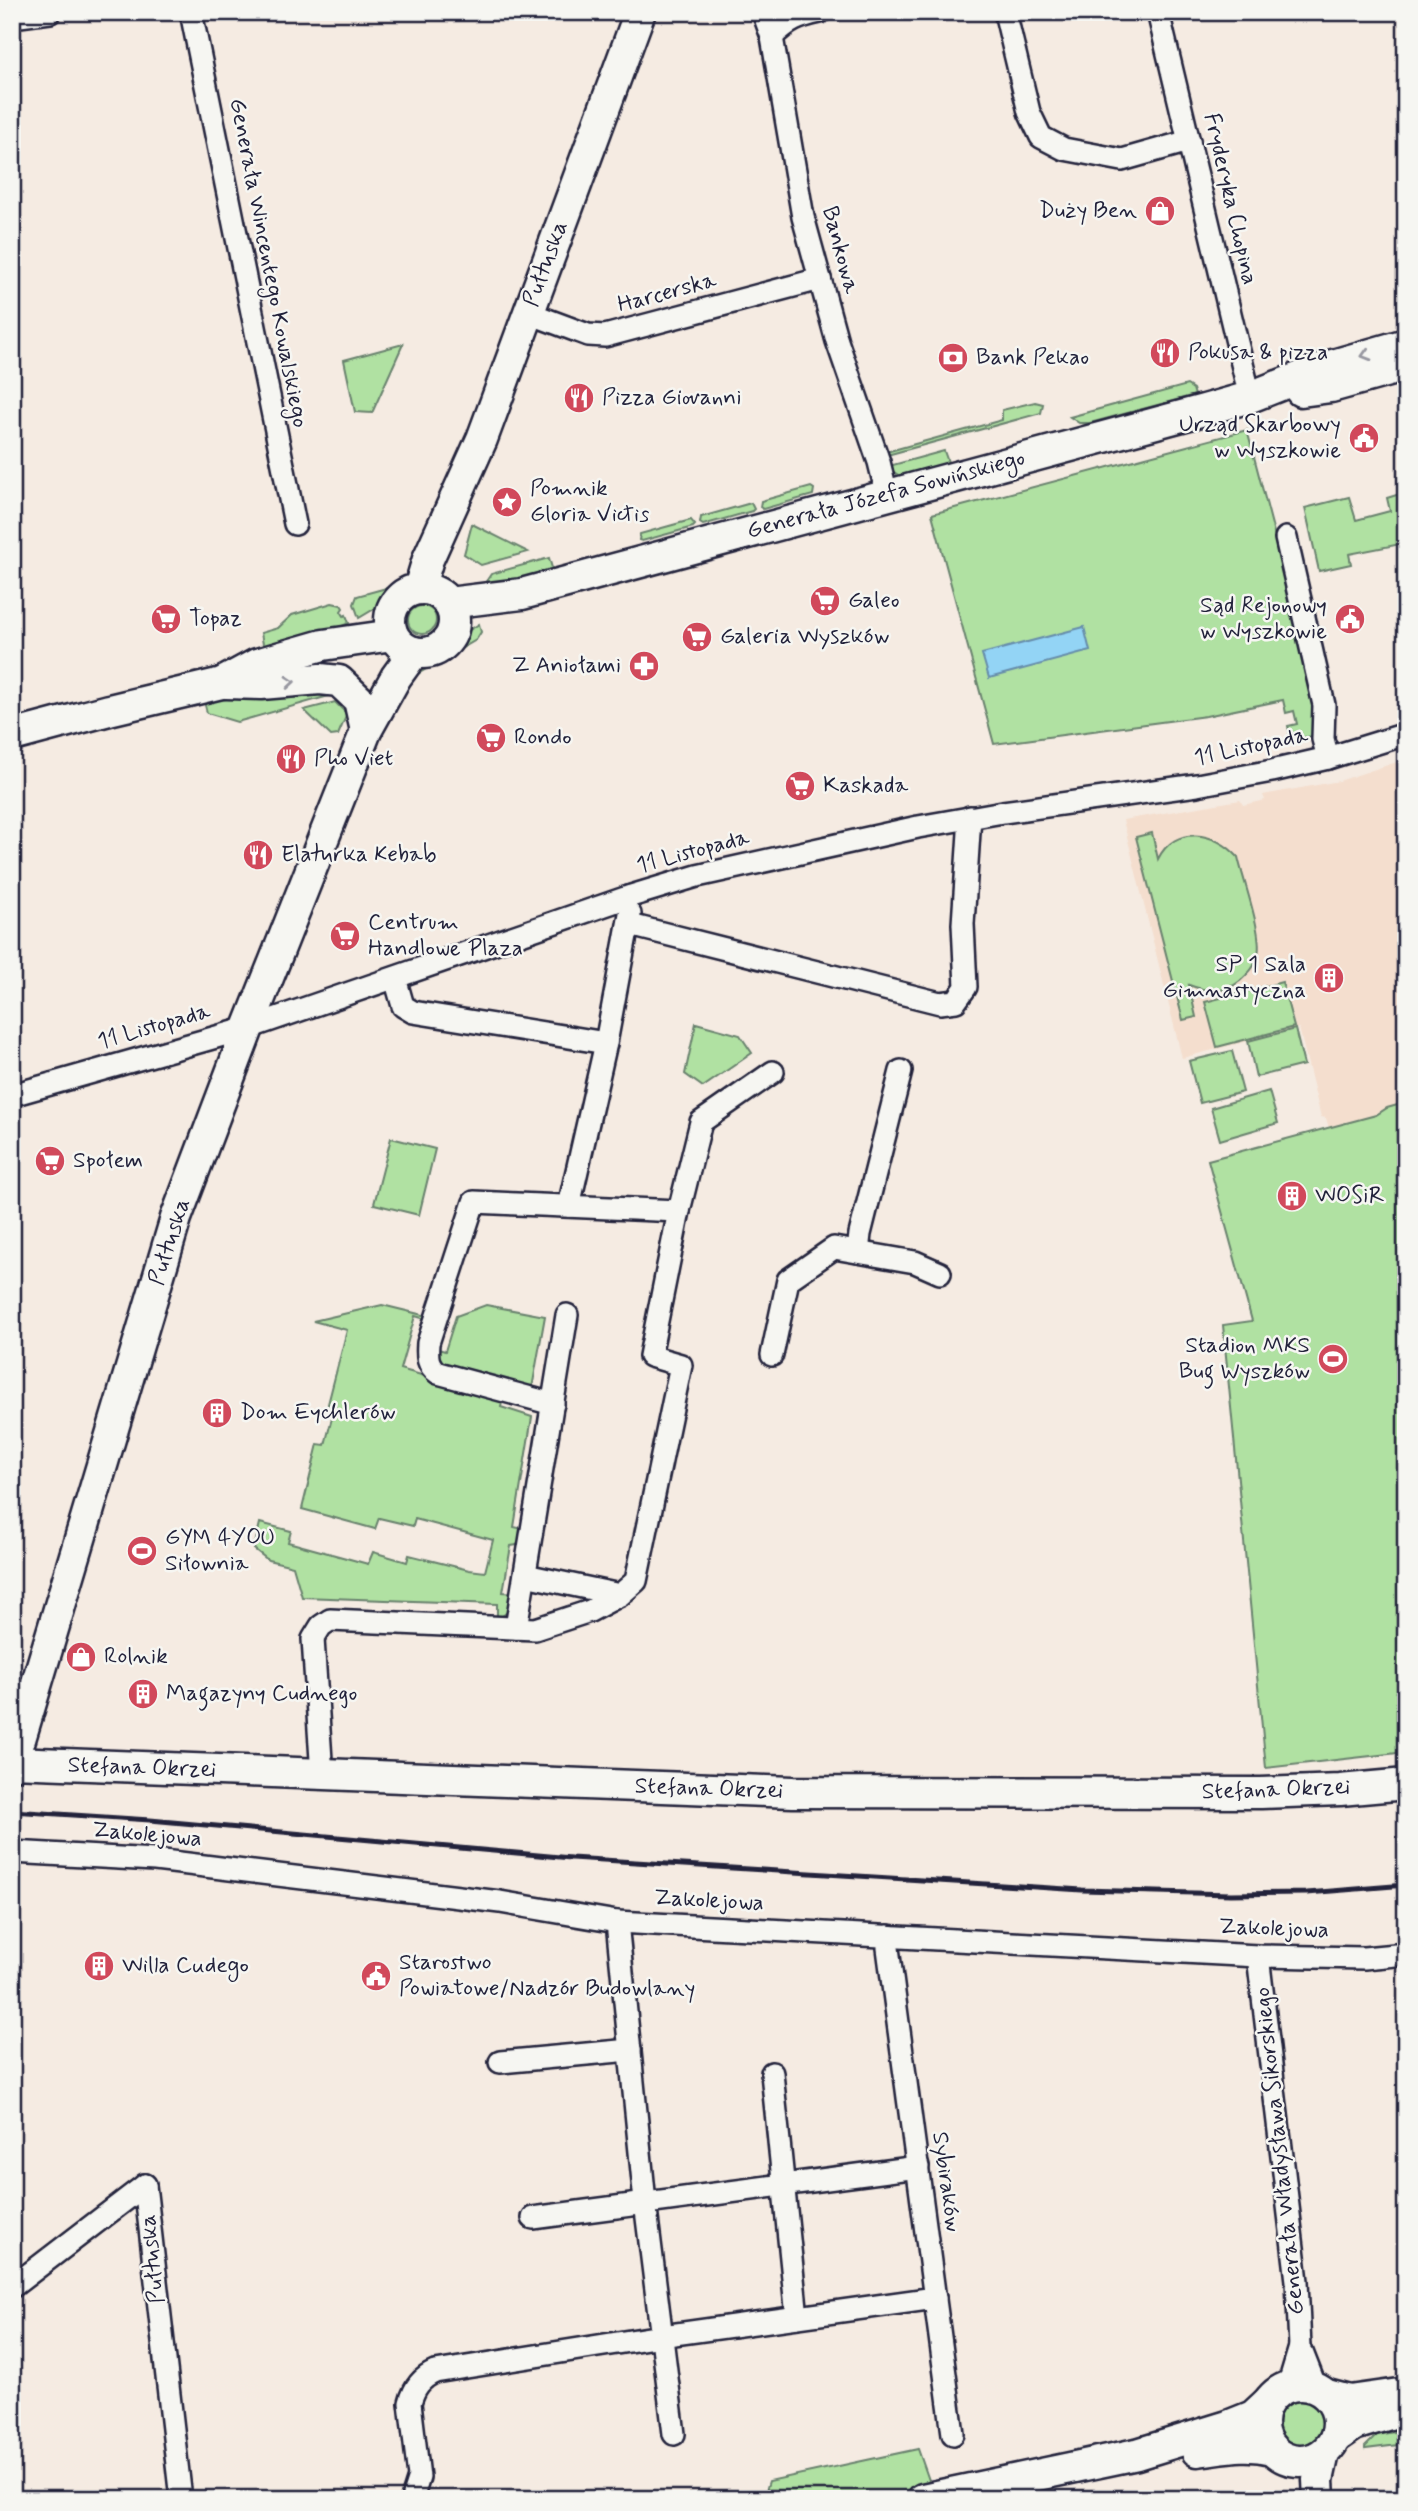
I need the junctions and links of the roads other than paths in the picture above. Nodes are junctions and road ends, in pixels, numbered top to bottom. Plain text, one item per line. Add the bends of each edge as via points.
1 (50, 12) edge
2 (191, 12) edge
3 (640, 12) edge
4 (763, 12) edge
5 (820, 12) edge
6 (1005, 12) edge
7 (1158, 12) edge
8 (12, 17) edge
9 (772, 37) junction
10 (1189, 141) junction
11 (820, 279) junction
12 (529, 313) junction
13 (1406, 344) edge
14 (1406, 366) edge
15 (1250, 397) junction
16 (887, 495) junction
17 (295, 524) dead end
18 (1286, 538) dead end
19 (430, 603) junction
20 (401, 642) junction
21 (323, 645) junction
22 (222, 683) junction
23 (366, 731) junction
24 (1406, 734) edge
25 (12, 736) edge
26 (1328, 758) junction
27 (970, 817) junction
28 (631, 896) junction
29 (630, 925) junction
30 (395, 978) junction
31 (248, 1028) junction
32 (606, 1043) junction
33 (901, 1071) dead end
34 (773, 1072) dead end
35 (12, 1095) edge
36 (569, 1206) junction
37 (679, 1211) junction
38 (858, 1252) junction
39 (940, 1273) dead end
40 (567, 1315) dead end
41 (772, 1355) dead end
42 (553, 1404) junction
43 (525, 1575) junction
44 (620, 1595) junction
45 (516, 1628) junction
46 (13, 1763) edge
47 (322, 1775) junction
48 (1406, 1784) edge
49 (12, 1852) edge
50 (617, 1922) junction
51 (888, 1937) junction
52 (1406, 1954) edge
53 (1258, 1956) junction
54 (630, 2050) junction
55 (500, 2062) dead end
56 (772, 2073) dead end
57 (918, 2167) junction
58 (783, 2184) junction
59 (645, 2202) junction
60 (533, 2218) dead end
61 (12, 2287) edge
62 (935, 2298) junction
63 (797, 2317) junction
64 (661, 2336) junction
65 (1300, 2347) junction
66 (1322, 2392) junction
67 (1406, 2393) edge
68 (1276, 2395) junction
69 (1406, 2409) edge
70 (674, 2434) dead end
71 (953, 2434) dead end
72 (1330, 2446) junction
73 (1277, 2453) junction
74 (1137, 2454) junction
75 (181, 2499) edge
76 (412, 2499) edge
77 (923, 2499) edge
78 (1300, 2499) edge
79 (1319, 2499) edge

1 - 8 street
2 - 17 street, Generała Wincentego Kowalskiego
3 - 12 street, Pułtuska
4 - 9 street, Bankowa
5 - 9 street via 797,18
6 - 10 street via 1029,112 1041,137 1064,149 1122,160
7 - 10 street, Fryderyka Chopina
9 - 11 street, Bankowa via 803,217
10 - 15 street, Fryderyka Chopina
11 - 12 street, Harcerska via 605,336 587,335
11 - 16 street, Bankowa
12 - 19 street, Pułtuska via 449,514
13 -> 15 street, Generała Józefa Sowińskiego via 1326,367
14 - 15 street, Generała Józefa Sowińskiego via 1331,387
15 - 16 street, Generała Józefa Sowińskiego
16 - 19 street, Generała Józefa Sowińskiego via 522,594 502,607
18 - 26 street via 1324,705 1323,739
19 - 20 street, Pułtuska via 390,625
19 - 20 street, Generała Józefa Sowińskiego via 447,642 432,652
19 - 21 street, Generała Józefa Sowińskiego via 377,617
20 - 21 street, Generała Józefa Sowińskiego
20 - 23 street, Pułtuska via 396,677
21 - 22 street, Generała Józefa Sowińskiego via 257,664
22 -> 23 street via 339,681 359,700
22 - 25 street, Generała Józefa Sowińskiego
23 - 31 street, Pułtuska
24 - 26 street, 11 Listopada
26 - 27 street, 11 Listopada via 1197,785
27 - 28 street, 11 Listopada via 761,860
27 - 29 street via 963,924 965,987 956,1001 940,1003
28 - 29 street
28 - 30 street, 11 Listopada
29 - 32 street
30 - 31 street, 11 Listopada
30 - 32 street via 403,1006 413,1012
31 - 35 street, 11 Listopada
31 - 46 street, Pułtuska via 176,1218
32 - 36 street
33 - 38 street
34 - 37 street via 701,1122
36 - 37 street
36 - 42 street via 474,1202 428,1343 431,1368 438,1373
37 - 44 street via 650,1356 681,1365 636,1581
38 - 39 street via 915,1262
38 - 41 street via 834,1248 788,1280
40 - 42 street
42 - 43 street
43 - 44 street
43 - 45 street
44 - 45 street via 590,1611 535,1629
45 - 47 street via 330,1620 321,1626 313,1639
46 - 47 street, Stefana Okrzei
47 - 48 street, Stefana Okrzei via 793,1792 1261,1793
49 - 50 street, Zakolejowa via 155,1860 500,1902
50 - 51 street, Zakolejowa
50 - 54 street
51 - 53 street, Zakolejowa
51 - 57 street, Sybiraków
52 - 53 street, Zakolejowa
53 - 65 street, Generała Władysława Sikorskiego via 1297,2281
54 - 55 street
54 - 59 street
56 - 58 street
57 - 58 street
57 - 62 street, Sybiraków
58 - 59 street
58 - 63 street
59 - 60 street
59 - 64 street
61 - 75 street, Pułtuska via 145,2185
62 - 63 street
62 - 71 street, Sybiraków
63 - 64 street
64 - 70 street
64 - 76 street via 426,2376 411,2403 419,2477
65 - 66 street, Generała Władysława Sikorskiego
65 - 68 street, Generała Władysława Sikorskiego via 1291,2377
66 - 67 street via 1350,2401
66 - 68 street via 1296,2385
66 - 72 street via 1338,2416
68 - 73 street via 1262,2427
68 - 74 street via 1236,2423
69 - 72 street via 1354,2425
72 - 73 street via 1303,2461
72 - 79 street via 1318,2480
73 - 74 street via 1258,2446 1232,2445
73 - 78 street via 1292,2471
74 - 77 street

